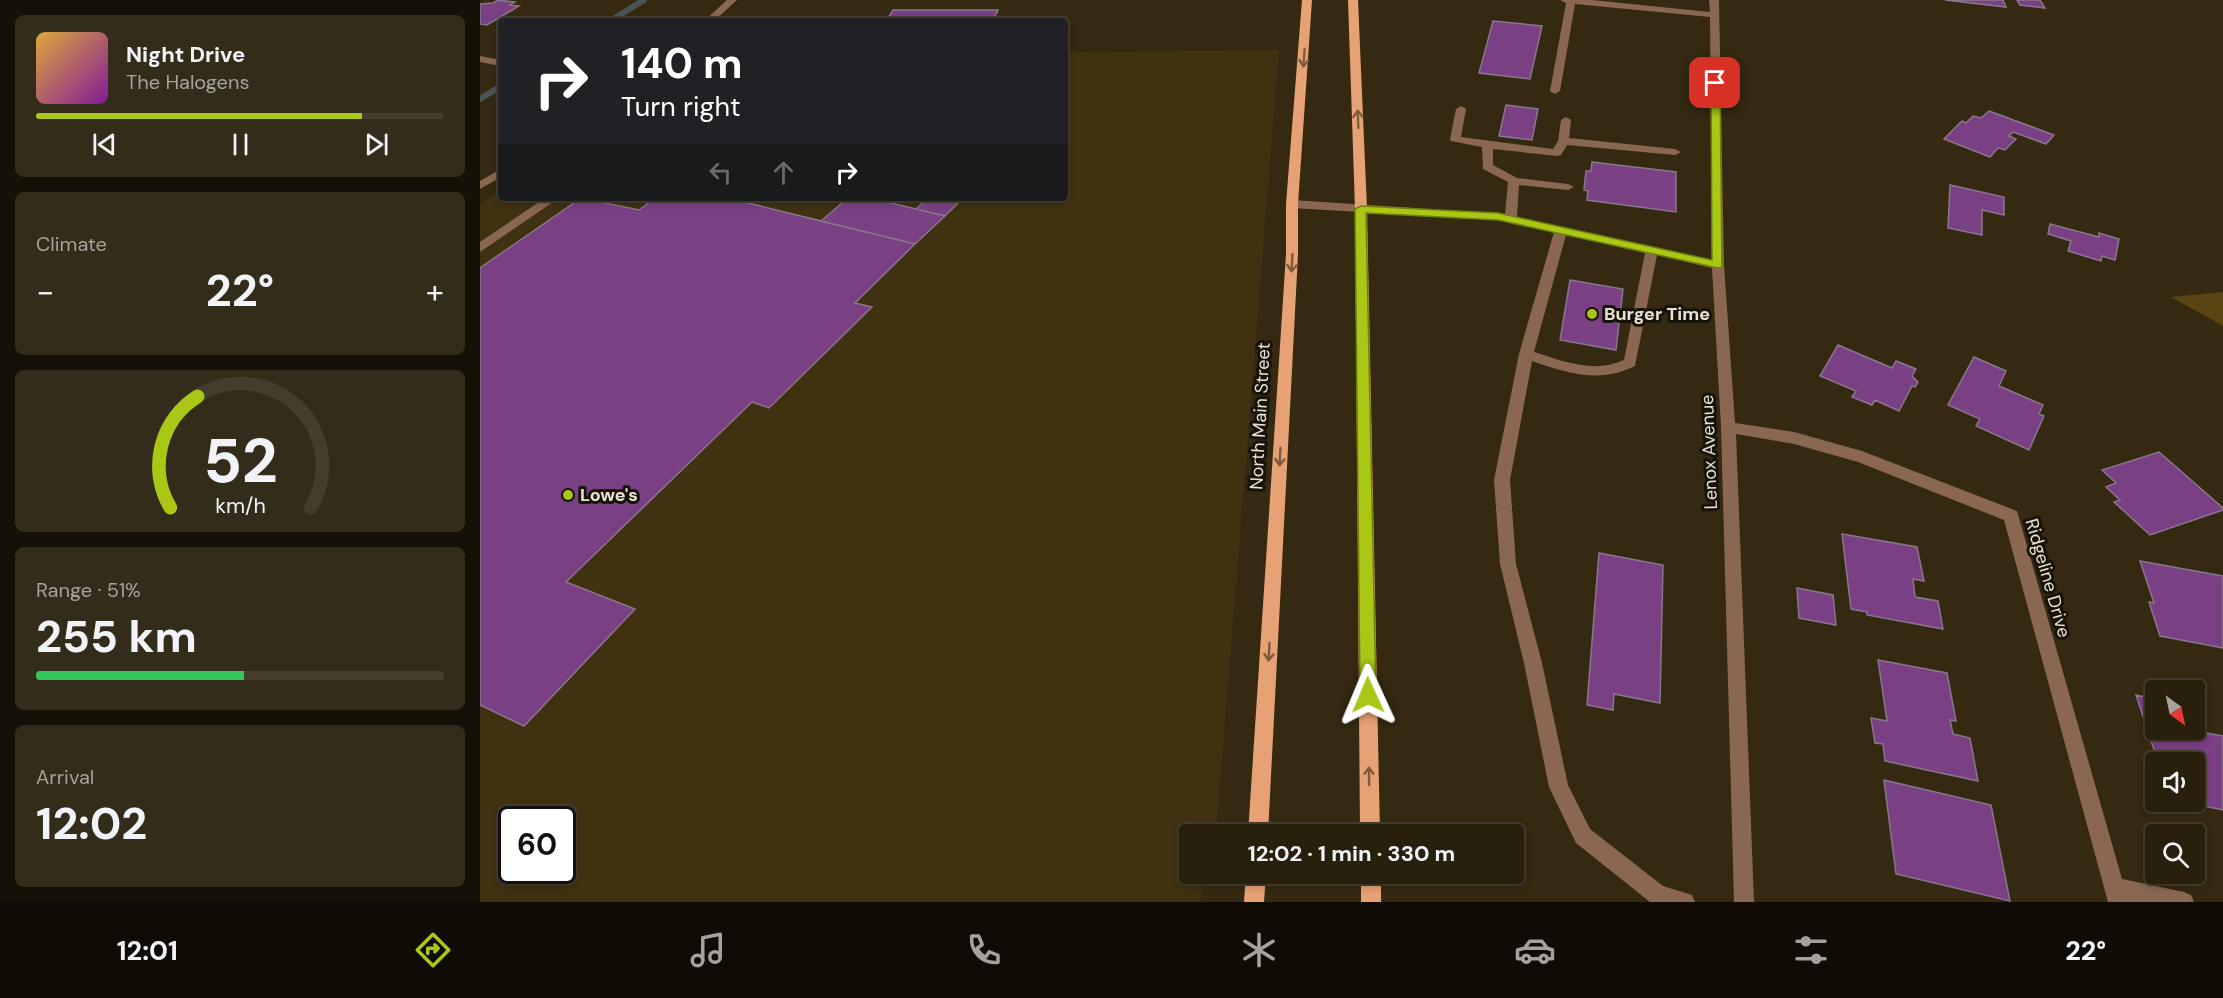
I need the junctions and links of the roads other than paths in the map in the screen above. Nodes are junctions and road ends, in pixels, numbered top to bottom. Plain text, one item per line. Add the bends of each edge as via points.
1 (732, 0) edge
2 (1307, 0) edge
3 (1353, 0) edge
4 (1565, 0) edge
5 (1571, 0) edge
6 (1714, 8) edge
7 (712, 18) edge
8 (480, 59) edge
9 (497, 62) edge
10 (1555, 92) dead end
11 (1461, 109) dead end
12 (1566, 120) dead end
13 (1563, 141) junction
14 (1488, 145) junction
15 (1675, 152) dead end
16 (498, 174) edge
17 (1514, 181) junction
18 (480, 186) edge
19 (1568, 188) dead end
20 (550, 201) edge
21 (1292, 204) junction
22 (1361, 209) junction
23 (1511, 219) junction
24 (1561, 230) junction
25 (480, 248) edge
26 (1652, 250) junction
27 (1718, 265) junction
28 (1526, 354) junction
29 (1728, 427) junction
30 (1259, 824) edge
31 (1370, 824) edge
32 (1255, 884) edge
33 (1371, 884) edge
34 (2116, 895) edge
35 (1254, 902) edge
36 (1371, 902) edge
37 (1685, 902) edge
38 (1744, 902) edge
39 (2184, 902) edge

1 - 7 street
2 -> 21 main road, North Main Street
22 -> 3 main road
4 - 5 street
5 - 6 street
5 - 10 street
6 - 27 street, Lenox Avenue
8 - 9 street
11 - 14 street via 1455,139
12 - 13 street
13 - 14 street via 1557,153
13 - 15 street
14 - 17 street via 1486,167
16 - 18 street
17 - 19 street
17 - 23 street
20 - 25 street
21 - 22 street
21 -> 30 main road, North Main Street via 1292,266
22 - 23 street
31 -> 22 main road
23 - 24 street
24 - 26 street
24 - 28 street
26 - 27 street
26 - 28 street via 1630,363 1599,374
27 - 29 street, Lenox Avenue
28 - 37 street via 1502,480 1508,564 1559,787 1583,836 1658,895
29 - 34 street, Ridgeline Drive via 1794,438 1862,458 2011,516
29 - 38 street, Lenox Avenue
32 - 35 main road
33 - 36 main road
34 - 39 street

